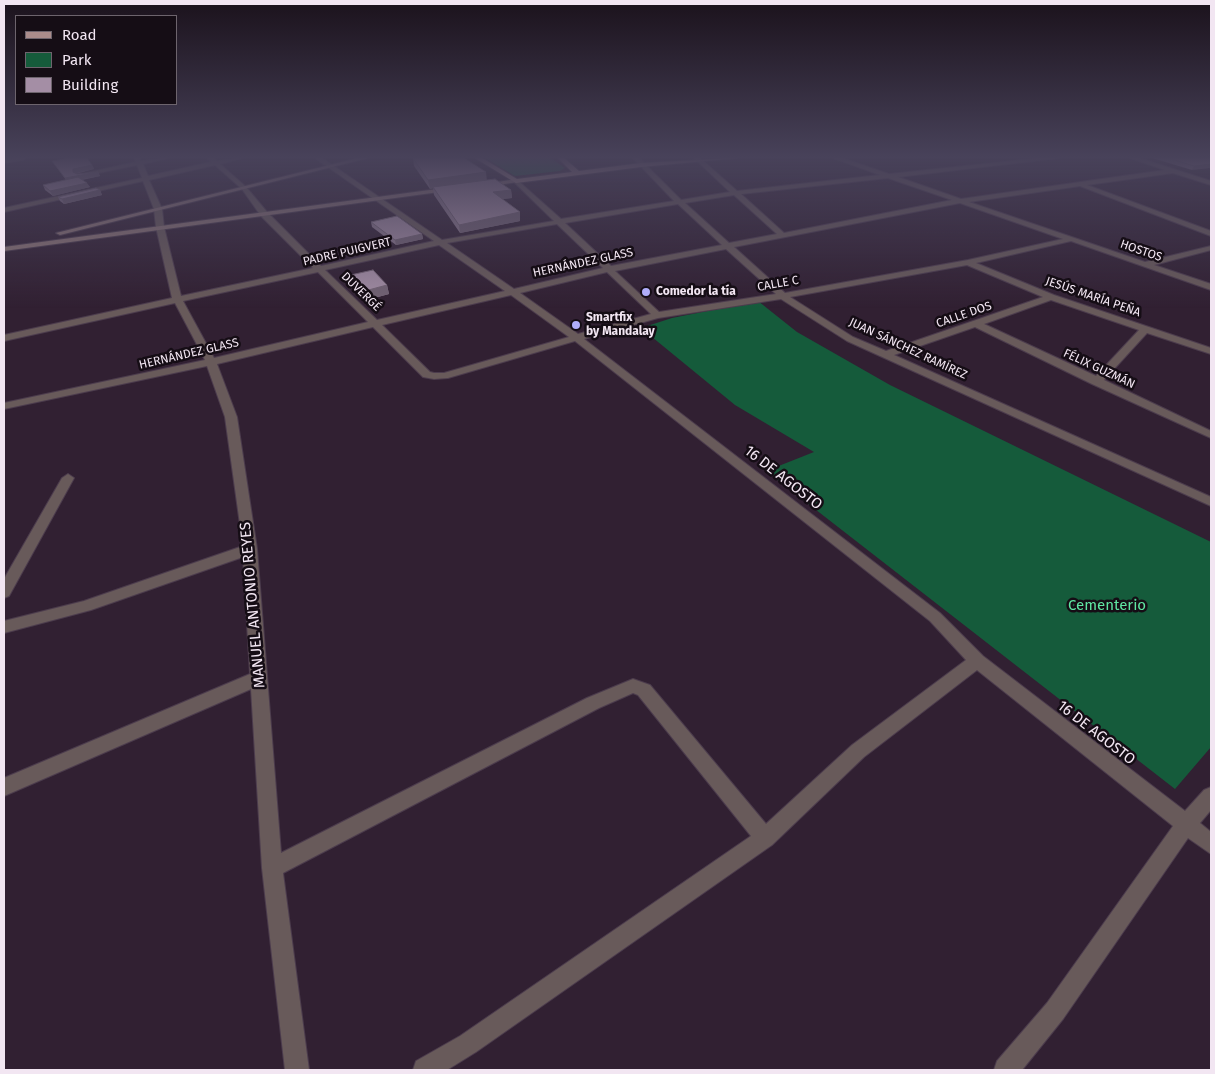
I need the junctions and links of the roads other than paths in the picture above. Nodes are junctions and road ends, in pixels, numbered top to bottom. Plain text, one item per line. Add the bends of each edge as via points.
1 (162, 208) edge
2 (259, 208) edge
3 (308, 208) edge
4 (391, 208) edge
5 (544, 208) edge
6 (642, 208) edge
7 (686, 208) edge
8 (751, 208) edge
9 (922, 208) edge
10 (979, 208) edge
11 (1142, 208) edge
12 (158, 209) junction
13 (264, 214) junction
14 (559, 222) junction
15 (160, 227) junction
16 (1211, 234) edge
17 (783, 236) junction
18 (1071, 239) junction
19 (441, 242) junction
20 (728, 246) junction
21 (4, 248) edge
22 (1211, 248) edge
23 (968, 262) junction
24 (1146, 264) junction
25 (610, 269) junction
26 (320, 270) junction
27 (1211, 287) edge
28 (513, 292) junction
29 (783, 296) junction
30 (1051, 298) junction
31 (178, 299) junction
32 (657, 316) junction
33 (375, 323) junction
34 (977, 324) junction
35 (1145, 328) junction
36 (4, 338) edge
37 (577, 338) junction
38 (1211, 351) edge
39 (885, 355) junction
40 (211, 362) junction
41 (434, 376) joint
42 (1096, 382) junction
43 (4, 406) edge
44 (1211, 435) edge
45 (68, 478) dead end
46 (1211, 502) edge
47 (250, 549) junction
48 (4, 592) edge
49 (4, 628) edge
50 (977, 661) junction
51 (259, 678) junction
52 (4, 787) edge
53 (1211, 796) edge
54 (1186, 824) junction
55 (766, 838) junction
56 (1211, 844) edge
57 (272, 868) junction
58 (297, 1070) edge
59 (426, 1070) edge
60 (1006, 1070) edge

1 - 12 main road
2 - 13 street, DUVERGÉ
3 - 13 main road
4 - 19 street, 16 DE AGOSTO
5 - 14 street
6 - 14 street, PADRE PUIGVERT
7 - 20 street, JUAN SÁNCHEZ RAMÍREZ
8 - 17 street
9 - 17 street, HERNÁNDEZ GLASS
10 - 18 street, HOSTOS
11 - 16 street
12 - 15 street, MANUEL ANTONIO REYES
12 - 21 main road
13 - 15 main road
13 - 26 street, DUVERGÉ
14 - 19 street, PADRE PUIGVERT
14 - 25 street
15 - 21 main road
15 - 31 street, MANUEL ANTONIO REYES
17 - 20 street, HERNÁNDEZ GLASS
18 - 23 street, CALLE C
18 - 24 street, HOSTOS
19 - 26 street, PADRE PUIGVERT
19 - 28 street, 16 DE AGOSTO
20 - 25 street, HERNÁNDEZ GLASS
20 - 29 street, JUAN SÁNCHEZ RAMÍREZ
22 - 24 street
23 - 29 street, CALLE C
23 - 30 street, JESÚS MARÍA PEÑA
24 - 27 street, HOSTOS
25 - 28 street, HERNÁNDEZ GLASS
25 - 32 street
26 - 31 street, PADRE PUIGVERT
26 - 33 street, DUVERGÉ
28 - 33 street, HERNÁNDEZ GLASS
28 - 37 street, 16 DE AGOSTO
29 - 32 street, CALLE C
29 - 39 street, JUAN SÁNCHEZ RAMÍREZ via 850,339
30 - 34 street, CALLE DOS
30 - 35 street, JESÚS MARÍA PEÑA
31 - 36 street, PADRE PUIGVERT
31 - 40 street, MANUEL ANTONIO REYES
32 - 37 street, CALLE C
33 - 40 street, HERNÁNDEZ GLASS
33 - 41 street, DUVERGÉ via 427,375
34 - 39 street, CALLE DOS
34 - 42 street, FÉLIX GUZMÁN
35 - 38 street, JESÚS MARÍA PEÑA
35 - 42 street
37 - 41 street, CALLE C via 444,376
37 - 50 street, 16 DE AGOSTO via 935,617
39 - 46 street, JUAN SÁNCHEZ RAMÍREZ
40 - 43 street, HERNÁNDEZ GLASS
40 - 47 street, MANUEL ANTONIO REYES via 231,417
42 - 44 street, FÉLIX GUZMÁN
45 - 48 street
47 - 49 street via 86,606
47 - 51 street, MANUEL ANTONIO REYES
50 - 54 street, 16 DE AGOSTO
50 - 55 street via 858,751
51 - 52 street
51 - 57 street, MANUEL ANTONIO REYES
53 - 54 street
54 - 56 street, 16 DE AGOSTO
54 - 60 street via 1055,1011
55 - 57 street via 644,690 633,686
55 - 59 street
57 - 58 street, MANUEL ANTONIO REYES

